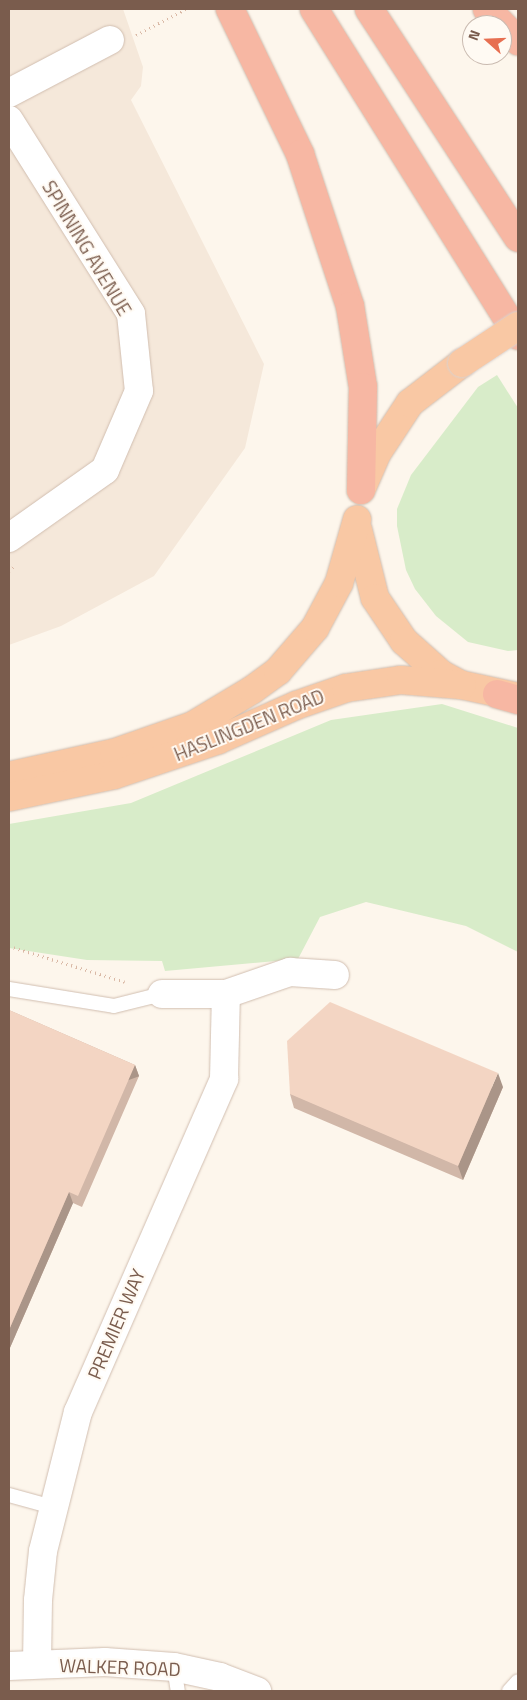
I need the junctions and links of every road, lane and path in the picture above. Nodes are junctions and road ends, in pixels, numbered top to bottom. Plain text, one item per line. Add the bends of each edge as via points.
1 (186, 9) edge
2 (230, 9) edge
3 (314, 9) edge
4 (369, 9) edge
5 (487, 9) edge
6 (123, 38) joint
7 (518, 41) edge
8 (9, 93) edge
9 (9, 120) edge
10 (518, 238) edge
11 (518, 326) edge
12 (518, 335) edge
13 (361, 490) junction
14 (357, 520) junction
15 (9, 538) edge
16 (462, 685) junction
17 (511, 697) edge
18 (9, 776) edge
19 (9, 797) edge
20 (9, 946) edge
21 (335, 974) dead end
22 (9, 989) edge
23 (162, 994) junction
24 (226, 994) junction
25 (9, 1495) edge
26 (56, 1508) junction
27 (38, 1664) junction
28 (9, 1666) edge
29 (176, 1679) edge
30 (518, 1681) edge
31 (257, 1691) edge
32 (509, 1691) edge

1 - 6 path
2 - 13 highway via 300,154 350,306 363,387
3 - 12 highway
4 - 10 highway
5 - 7 highway
6 - 8 street
9 - 15 street, SPINNING AVENUE via 131,314 139,391 105,470
11 - 13 highway, bridge via 410,403 376,453
13 - 14 highway
14 - 16 highway via 366,571 386,619 422,659
14 - 18 highway, HASLINGDEN ROAD via 339,583 315,628 278,671 192,726 114,754
16 - 17 highway
16 - 19 highway, HASLINGDEN ROAD via 401,680 346,688 297,705 218,740 124,772
20 - 23 path
21 - 24 street via 290,972
22 - 23 lane via 114,1006
23 - 24 street
24 - 26 street, PREMIER WAY via 224,1079 78,1412
25 - 26 lane
26 - 27 street, PREMIER WAY via 43,1551 38,1600
27 - 28 street, WALKER ROAD
27 - 29 street, WALKER ROAD via 105,1662
29 - 31 street, WALKER ROAD via 220,1677
30 - 32 lane

